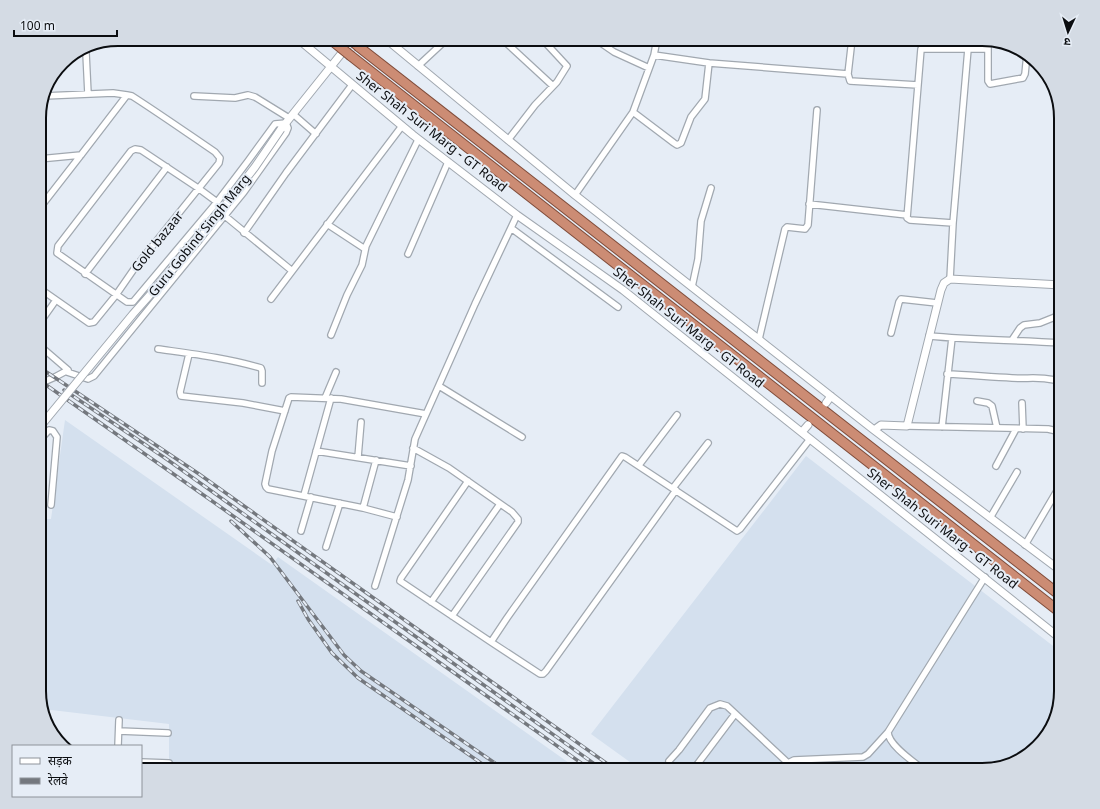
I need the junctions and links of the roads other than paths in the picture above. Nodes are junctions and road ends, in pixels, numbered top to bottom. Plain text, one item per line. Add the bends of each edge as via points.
1 (306, 46) edge
2 (339, 46) edge
3 (347, 46) edge
4 (359, 46) edge
5 (394, 46) edge
6 (440, 46) edge
7 (510, 46) edge
8 (549, 46) edge
9 (605, 46) edge
10 (656, 46) edge
11 (851, 46) edge
12 (968, 49) junction
13 (987, 49) joint
14 (86, 53) dead end
15 (654, 55) junction
16 (1026, 61) edge
17 (709, 63) junction
18 (330, 66) junction
19 (418, 66) junction
20 (650, 68) junction
21 (848, 74) junction
22 (352, 85) junction
23 (918, 85) junction
24 (553, 86) junction
25 (88, 94) junction
26 (127, 95) junction
27 (49, 96) edge
28 (194, 96) dead end
29 (817, 110) dead end
30 (633, 112) junction
31 (287, 121) junction
32 (402, 126) junction
33 (316, 134) junction
34 (418, 140) junction
35 (508, 140) junction
36 (82, 155) junction
37 (46, 158) edge
38 (448, 162) junction
39 (167, 167) junction
40 (198, 188) junction
41 (711, 188) dead end
42 (575, 195) junction
43 (46, 199) edge
44 (217, 202) junction
45 (809, 204) junction
46 (517, 215) junction
47 (907, 215) junction
48 (225, 216) junction
49 (326, 224) junction
50 (953, 224) junction
51 (511, 228) junction
52 (244, 233) junction
53 (365, 248) junction
54 (408, 254) dead end
55 (292, 270) junction
56 (85, 274) junction
57 (950, 279) junction
58 (1054, 286) edge
59 (692, 287) junction
60 (46, 293) edge
61 (116, 295) junction
62 (271, 299) dead end
63 (56, 300) junction
64 (937, 303) junction
65 (618, 307) dead end
66 (46, 314) edge
67 (1054, 316) edge
68 (891, 333) dead end
69 (331, 335) dead end
70 (929, 336) junction
71 (952, 338) junction
72 (759, 339) junction
73 (1012, 340) junction
74 (1054, 343) edge
75 (158, 349) dead end
76 (46, 352) edge
77 (189, 354) junction
78 (67, 372) junction
79 (336, 372) dead end
80 (948, 374) junction
81 (1054, 380) edge
82 (46, 381) edge
83 (262, 383) dead end
84 (439, 386) junction
85 (832, 396) junction
86 (328, 398) junction
87 (977, 401) dead end
88 (826, 403) dead end
89 (1022, 403) dead end
90 (285, 411) junction
91 (426, 414) junction
92 (677, 415) dead end
93 (46, 420) edge
94 (361, 422) dead end
95 (808, 425) dead end
96 (907, 426) junction
97 (942, 427) junction
98 (997, 428) junction
99 (1020, 429) junction
100 (874, 430) junction
101 (1054, 430) edge
102 (802, 432) junction
103 (46, 433) edge
104 (522, 437) dead end
105 (810, 439) junction
106 (708, 443) dead end
107 (413, 448) junction
108 (316, 452) junction
109 (358, 457) junction
110 (376, 460) junction
111 (639, 465) junction
112 (411, 466) junction
113 (996, 466) dead end
114 (1016, 472) dead end
115 (468, 481) junction
116 (675, 489) junction
117 (304, 495) junction
118 (1054, 496) edge
119 (311, 497) junction
120 (340, 503) junction
121 (500, 504) junction
122 (51, 505) dead end
123 (363, 508) junction
124 (397, 517) junction
125 (990, 518) junction
126 (301, 531) dead end
127 (1025, 545) junction
128 (326, 547) dead end
129 (1054, 566) edge
130 (985, 577) junction
131 (375, 586) dead end
132 (1054, 591) edge
133 (431, 602) junction
134 (1054, 608) edge
135 (452, 616) junction
136 (1054, 633) edge
137 (491, 642) junction
138 (735, 714) junction
139 (119, 720) dead end
140 (119, 731) junction
141 (888, 732) junction
142 (168, 733) dead end
143 (118, 745) edge
144 (669, 761) dead end
145 (142, 762) edge
146 (788, 762) joint
147 (155, 763) edge
148 (698, 763) edge
149 (915, 763) edge

1 - 18 street, Sher Shah Suri Marg - GT Road
2 - 134 highway, Sher Shah Suri Marg - GT Road, bridge
3 - 18 street, Guru Gobind Singh Marg
4 - 132 highway, Sher Shah Suri Marg - GT Road, bridge
5 - 19 street
6 - 19 street
7 - 24 street
8 - 24 street via 567,65
9 - 20 street
10 - 15 street
11 - 21 street
12 - 13 street
12 - 23 street via 922,48
12 - 50 street
13 - 16 street via 990,84 1023,78
14 - 25 street
15 - 17 street
15 - 20 street
17 - 21 street
17 - 30 street via 705,98 691,117 679,145
18 - 22 street, Sher Shah Suri Marg - GT Road
18 - 31 street, Guru Gobind Singh Marg
19 - 35 street
20 - 30 street
21 - 23 street via 852,81
22 - 32 street, Sher Shah Suri Marg - GT Road
22 - 33 street
23 - 47 street
24 - 35 street
25 - 26 street
25 - 27 street
26 - 36 street
26 - 40 street, Gold bazaar via 162,115 219,155 219,162
28 - 31 street via 235,98 248,95 255,97
29 - 45 street
30 - 42 street
31 - 33 street
31 - 44 street via 275,124
31 - 48 street via 286,133
31 - 93 street, Guru Gobind Singh Marg, bridge via 197,242 133,314
32 - 34 street, Sher Shah Suri Marg - GT Road
32 - 49 street
33 - 52 street
34 - 38 street, Sher Shah Suri Marg - GT Road
34 - 53 street
35 - 42 street
36 - 37 street
36 - 43 street
38 - 46 street, Sher Shah Suri Marg - GT Road
38 - 54 street
39 - 40 street
39 - 56 street
39 - 56 street via 141,150 133,150 63,240 57,249 58,255
40 - 44 street
40 - 61 street, Gold bazaar
41 - 59 street via 701,221 698,259
42 - 59 street
44 - 61 street via 135,301 129,303
45 - 47 street
45 - 72 street via 807,227 786,227 784,230
46 - 51 street
46 - 102 street, Sher Shah Suri Marg - GT Road via 623,290
47 - 50 street via 907,219 910,220
48 - 52 street
48 - 78 street via 94,376 88,379
49 - 53 street
49 - 55 street
50 - 57 street
51 - 65 street
51 - 84 street
52 - 55 street
53 - 69 street via 362,265
55 - 62 street
56 - 61 street
57 - 58 street
57 - 64 street via 942,286
59 - 72 street
60 - 63 street
61 - 63 street, Gold bazaar via 94,322 90,323
63 - 66 street
64 - 68 street via 901,300
64 - 70 street
67 - 73 street via 1040,323 1024,324
70 - 71 street
70 - 96 street
71 - 73 street
71 - 80 street
72 - 85 street
73 - 74 street
75 - 77 street
76 - 78 street via 67,368
77 - 83 street via 261,368
77 - 90 street via 181,396
78 - 82 street
79 - 86 street
80 - 81 street
80 - 97 street
84 - 91 street
84 - 104 street
85 - 88 street
85 - 100 street
86 - 90 street via 291,397
86 - 91 street
86 - 108 street
87 - 98 street via 992,406
89 - 99 street
90 - 117 street via 272,451 265,486
91 - 107 street
92 - 111 street
94 - 109 street
95 - 102 street
96 - 97 street
96 - 100 street via 882,425
97 - 98 street
98 - 99 street
99 - 101 street
99 - 113 street
100 - 125 street
102 - 105 street, Sher Shah Suri Marg - GT Road
103 - 122 street via 49,430 53,431 57,437
105 - 116 street via 739,531
105 - 130 street, Sher Shah Suri Marg - GT Road
106 - 116 street
107 - 112 street
107 - 115 street
108 - 109 street
108 - 117 street
109 - 110 street
110 - 112 street
110 - 123 street
111 - 116 street
111 - 137 street via 622,456
112 - 124 street
114 - 125 street
115 - 121 street
115 - 133 street via 401,579 402,583
116 - 137 street via 544,673 536,672
117 - 119 street
118 - 127 street
119 - 120 street
119 - 126 street
120 - 123 street
120 - 128 street
121 - 133 street
121 - 135 street via 516,515 518,522
123 - 124 street
124 - 131 street
125 - 127 street
127 - 129 street
130 - 136 street, Sher Shah Suri Marg - GT Road
130 - 141 street
133 - 135 street
135 - 137 street
138 - 144 street via 723,704 710,708
138 - 146 street
138 - 148 street
139 - 140 street
140 - 142 street
140 - 143 street
141 - 146 street via 863,757
141 - 149 street via 896,747
145 - 147 street

